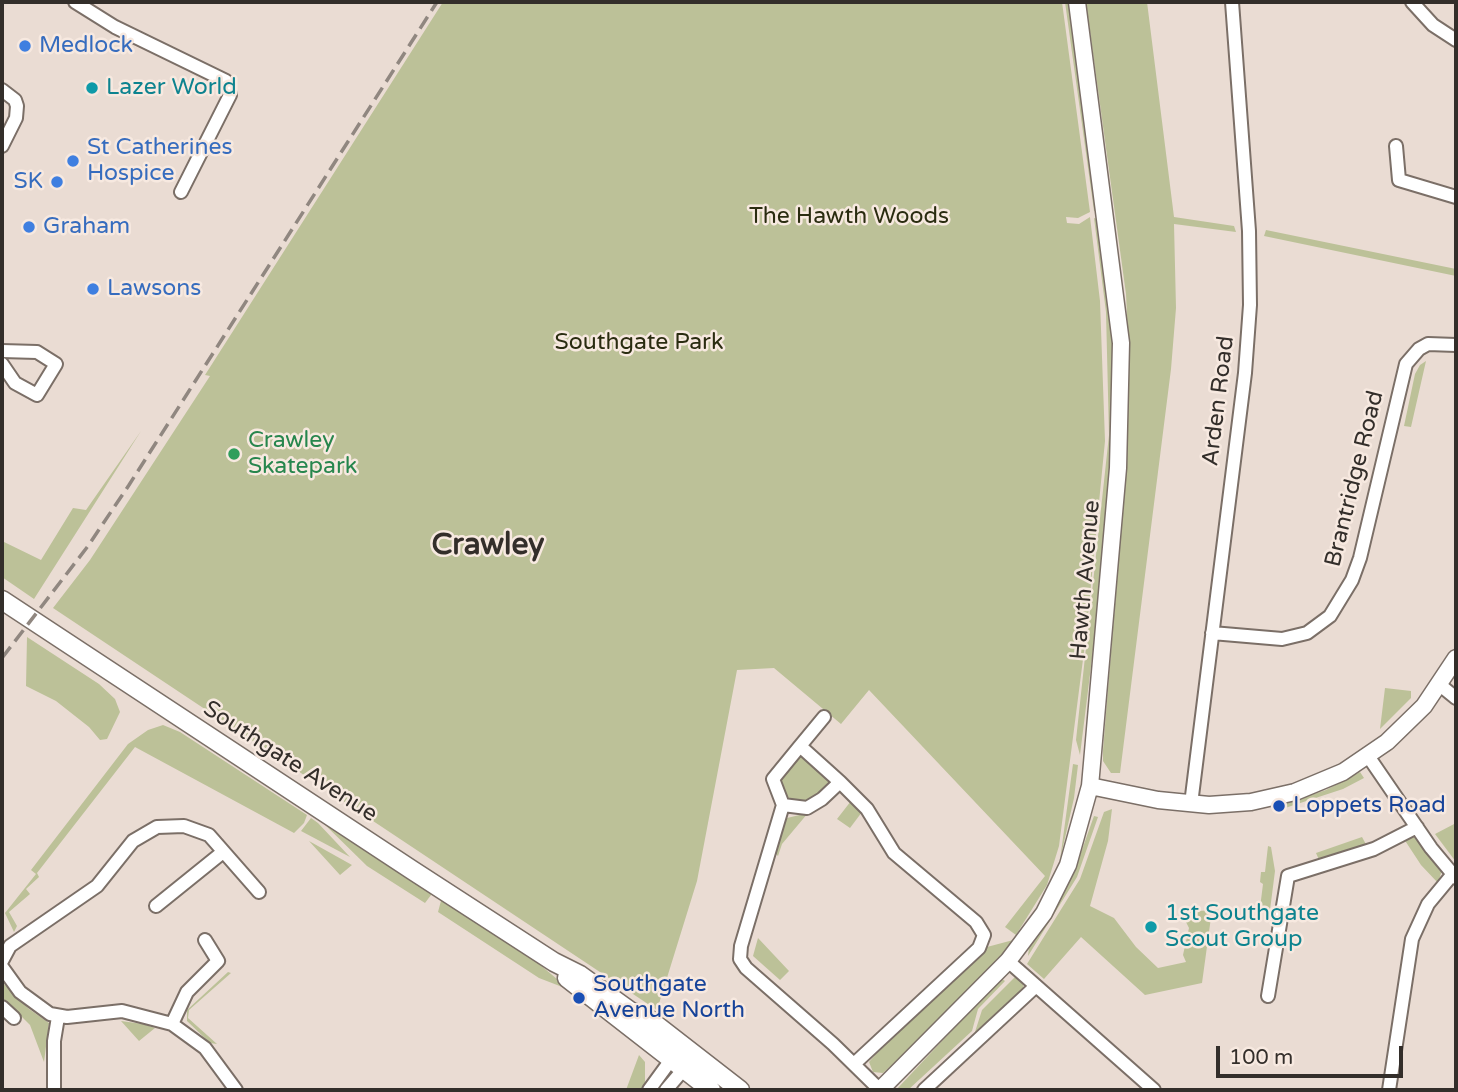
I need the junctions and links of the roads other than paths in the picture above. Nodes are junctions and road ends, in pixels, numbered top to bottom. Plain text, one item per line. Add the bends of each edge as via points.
1 (75, 2) edge
2 (1077, 2) edge
3 (1232, 2) edge
4 (1412, 2) edge
5 (1456, 40) edge
6 (2, 90) edge
7 (2, 146) edge
8 (1396, 146) dead end
9 (181, 192) dead end
10 (1456, 197) edge
11 (1456, 345) edge
12 (2, 351) edge
13 (2, 364) edge
14 (2, 600) edge
15 (1212, 633) junction
16 (1456, 658) edge
17 (1440, 685) junction
18 (1456, 698) edge
19 (824, 717) dead end
20 (800, 746) junction
21 (1368, 756) junction
22 (839, 782) junction
23 (1090, 786) junction
24 (1191, 804) junction
25 (783, 805) junction
26 (1417, 827) junction
27 (223, 852) junction
28 (1454, 877) edge
29 (259, 892) dead end
30 (156, 906) dead end
31 (205, 940) dead end
32 (2, 961) edge
33 (1008, 961) junction
34 (554, 962) junction
35 (2, 967) edge
36 (1036, 986) junction
37 (1268, 996) dead end
38 (2, 1007) edge
39 (58, 1017) junction
40 (14, 1018) dead end
41 (172, 1024) junction
42 (678, 1057) junction
43 (854, 1064) junction
44 (1146, 1088) edge
45 (54, 1090) edge
46 (236, 1090) edge
47 (649, 1090) edge
48 (666, 1090) edge
49 (711, 1090) edge
50 (740, 1090) edge
51 (880, 1090) edge
52 (925, 1090) edge
53 (1389, 1090) edge

1 - 9 street via 115,27 226,81 230,95
2 - 23 street, Hawth Avenue via 1121,343 1118,468
3 - 15 street, Arden Road via 1251,296
4 - 5 street
6 - 7 street via 17,106
8 - 10 street via 1399,180
11 - 15 street, Brantridge Road via 1428,344 1406,364 1360,558 1330,616 1307,633 1282,639
12 - 13 street via 37,352 56,364 37,394 15,383
14 - 34 main road, Southgate Avenue
15 - 24 street, Arden Road
16 - 17 street
17 - 18 street
17 - 21 street via 1406,726
19 - 20 street
20 - 22 street
20 - 25 street via 773,779
21 - 24 street via 1295,792 1251,802
21 - 26 street
22 - 25 street via 807,808
22 - 43 street via 867,809 894,853 976,922 984,935 979,948
23 - 24 street
23 - 33 street, Hawth Avenue via 1057,891
25 - 43 street via 740,959
26 - 28 street
26 - 37 street via 1374,849 1288,876
27 - 29 street
27 - 30 street
27 - 32 street via 209,835 192,827 175,824 149,830 127,846 97,886 10,946
28 - 53 street via 1428,904 1412,939
31 - 41 street via 218,961 187,992
33 - 36 street
33 - 51 street, Hawth Avenue
34 - 42 main road, Southgate Avenue via 573,984
34 - 42 main road, Southgate Avenue via 646,1017
35 - 39 street via 34,1005
36 - 44 street
36 - 52 street
38 - 40 street
39 - 41 street via 122,1011
39 - 45 street
41 - 46 street via 205,1048
42 - 47 street
42 - 48 street
42 - 49 main road, Southgate Avenue
42 - 50 main road, Southgate Avenue
43 - 51 street

